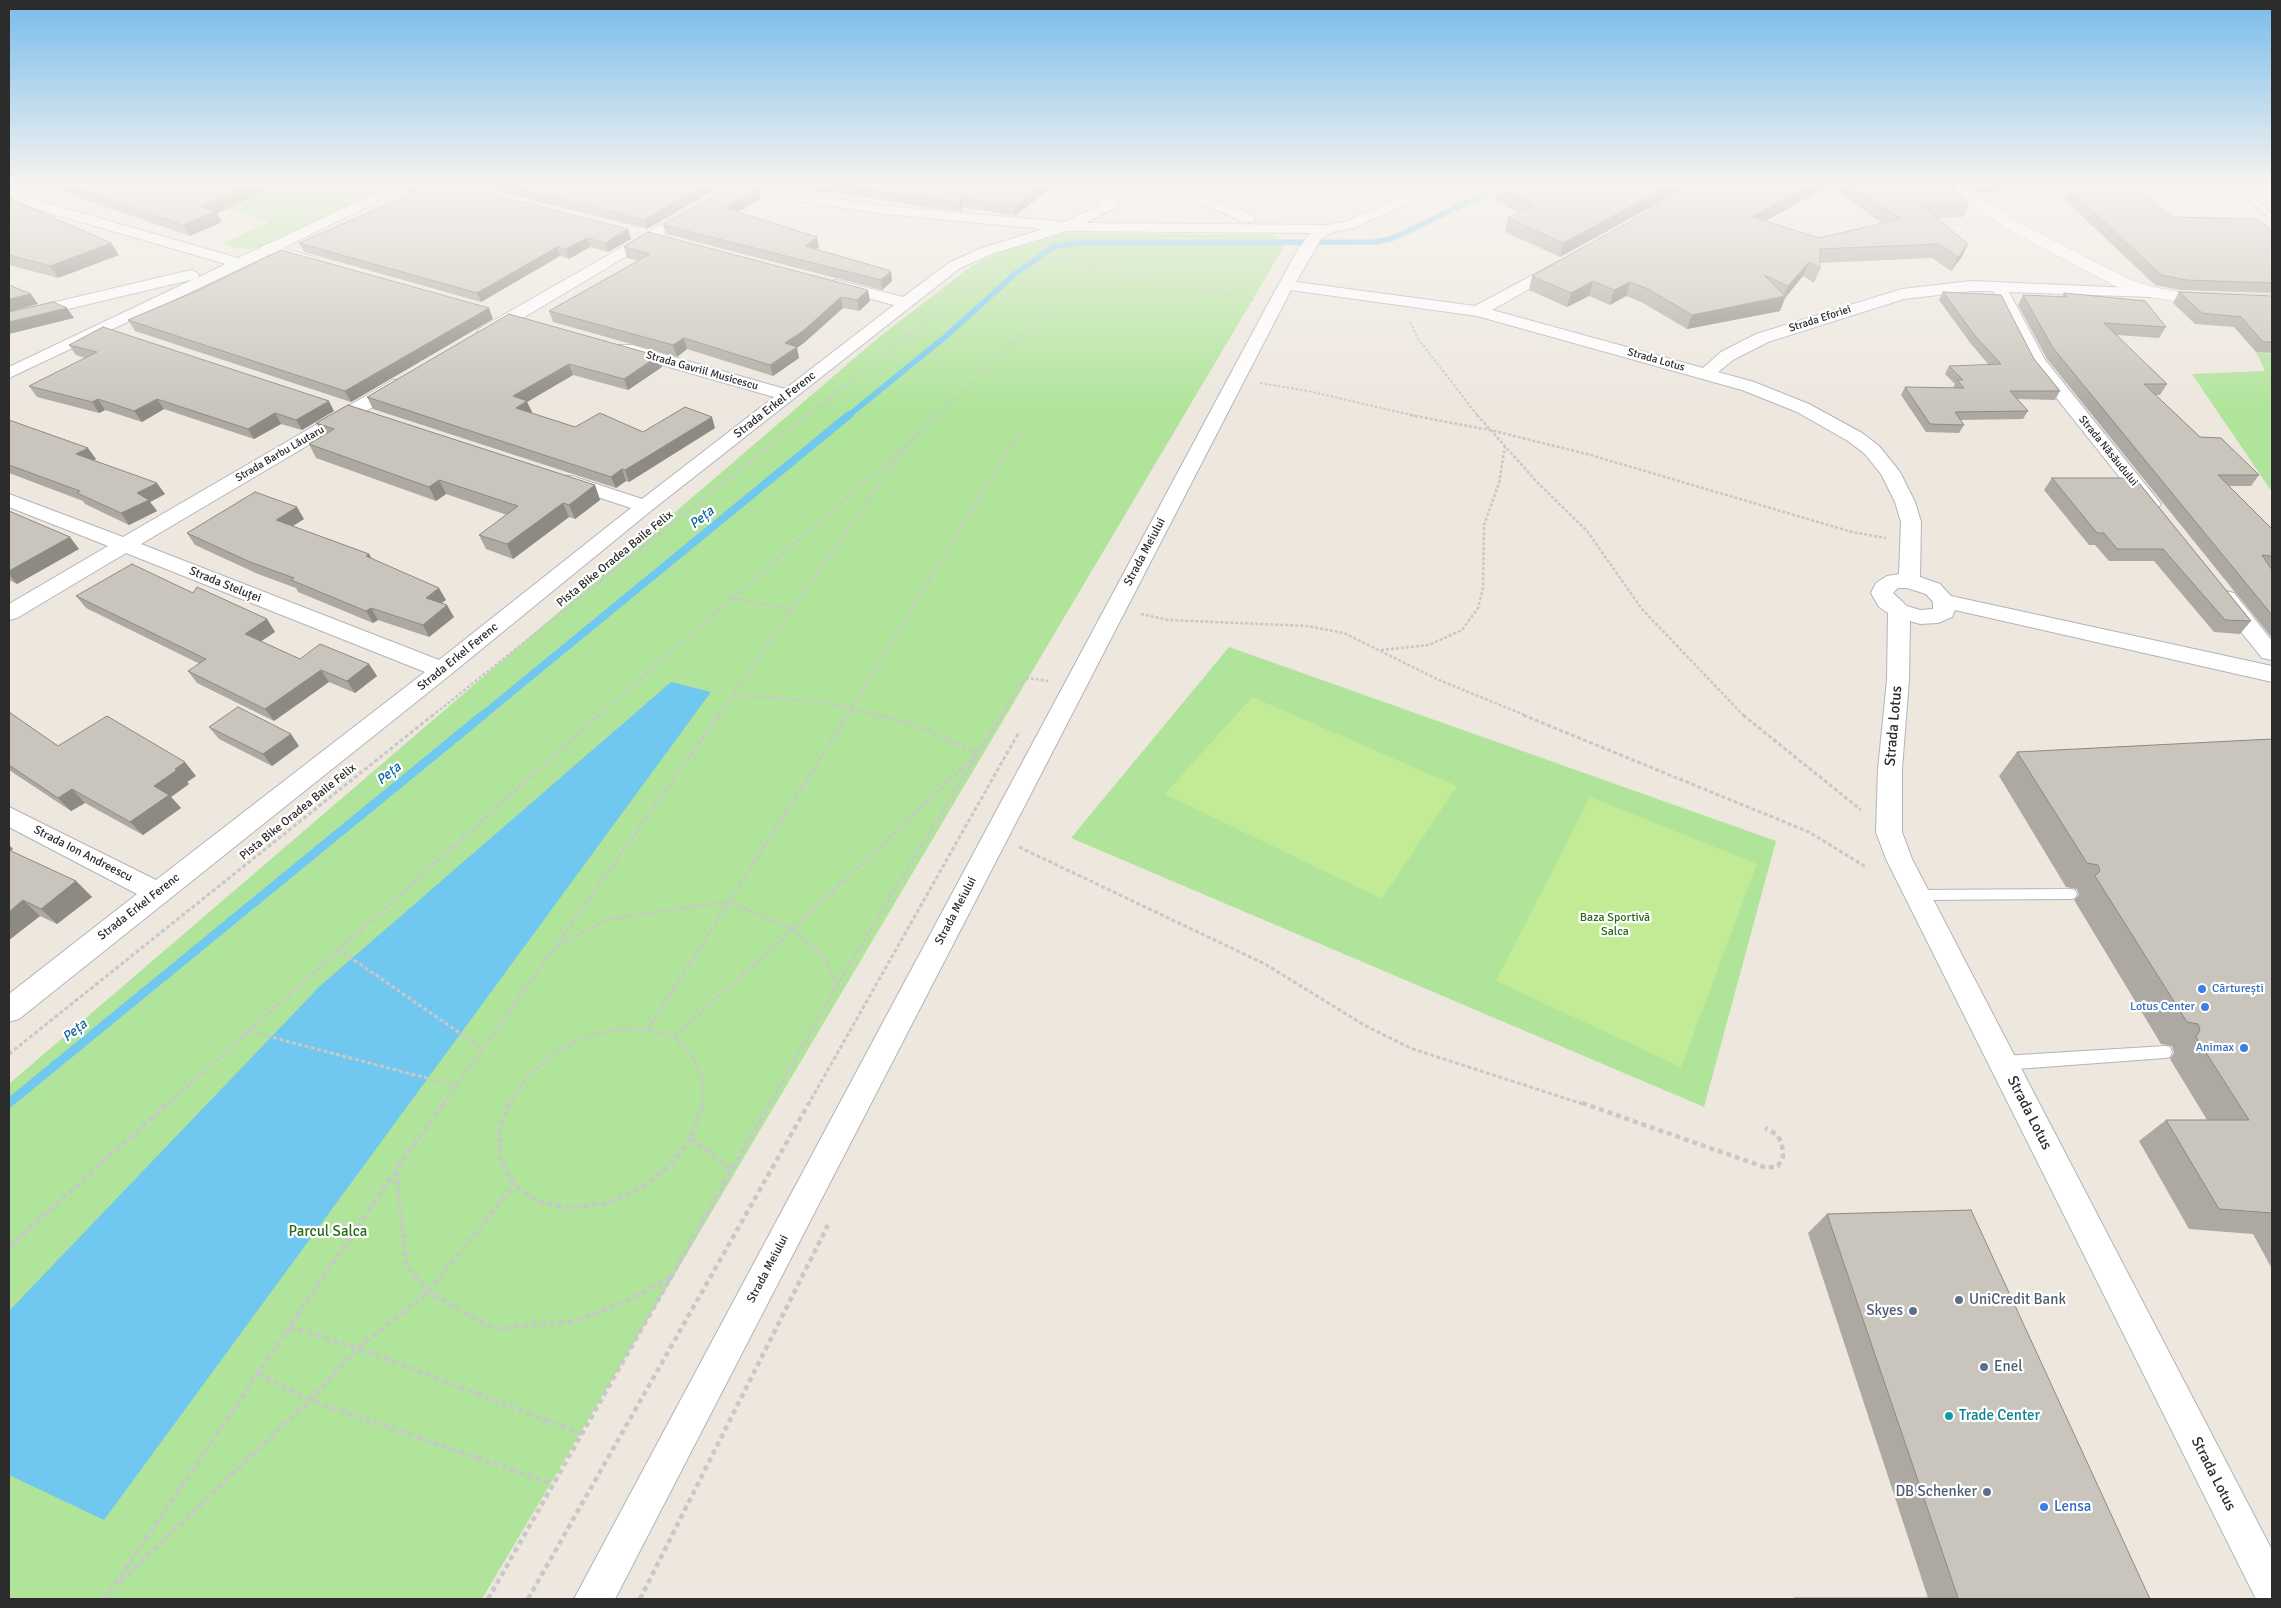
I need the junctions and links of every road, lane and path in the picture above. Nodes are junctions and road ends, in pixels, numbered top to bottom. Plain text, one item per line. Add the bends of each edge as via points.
1 (228, 260) edge
2 (245, 260) edge
3 (309, 260) edge
4 (608, 260) edge
5 (964, 260) edge
6 (1070, 260) edge
7 (1300, 260) edge
8 (1570, 260) edge
9 (2076, 260) edge
10 (238, 263) junction
11 (326, 265) edge
12 (1094, 265) junction
13 (982, 276) dead end
14 (820, 281) edge
15 (1998, 286) junction
16 (2150, 292) junction
17 (1281, 295) junction
18 (2272, 300) edge
19 (1405, 301) junction
20 (906, 303) junction
21 (1477, 311) junction
22 (494, 312) dead end
23 (513, 317) junction
24 (9, 318) edge
25 (532, 322) edge
26 (103, 328) junction
27 (131, 338) edge
28 (471, 342) edge
29 (608, 344) edge
30 (9, 373) edge
31 (1706, 374) junction
32 (412, 376) edge
33 (1236, 380) junction
34 (787, 395) junction
35 (335, 405) dead end
36 (353, 411) junction
37 (372, 417) edge
38 (1490, 430) junction
39 (1020, 431) dead end
40 (907, 445) junction
41 (1505, 446) junction
42 (551, 476) edge
43 (9, 500) edge
44 (645, 506) junction
45 (2160, 515) edge
46 (1912, 542) junction
47 (124, 545) junction
48 (1910, 581) junction
49 (2215, 584) edge
50 (730, 598) junction
51 (1944, 601) junction
52 (1116, 608) junction
53 (792, 609) junction
54 (1899, 611) junction
55 (9, 613) edge
56 (1380, 650) junction
57 (2271, 663) edge
58 (442, 670) junction
59 (1052, 673) dead end
60 (1047, 681) junction
61 (1075, 687) junction
62 (1042, 690) dead end
63 (731, 695) junction
64 (852, 708) junction
65 (1023, 725) dead end
66 (978, 753) junction
67 (9, 816) edge
68 (1889, 832) junction
69 (997, 834) junction
70 (1866, 867) dead end
71 (158, 893) junction
72 (2070, 894) dead end
73 (1917, 895) junction
74 (728, 902) junction
75 (793, 929) junction
76 (557, 946) junction
77 (338, 950) junction
78 (837, 985) junction
79 (9, 1010) edge
80 (248, 1030) junction
81 (648, 1030) junction
82 (674, 1038) junction
83 (483, 1049) junction
84 (2166, 1052) dead end
85 (9, 1054) edge
86 (2003, 1063) junction
87 (457, 1086) junction
88 (1766, 1128) dead end
89 (691, 1138) junction
90 (396, 1170) junction
91 (732, 1171) junction
92 (514, 1185) junction
93 (9, 1247) edge
94 (673, 1276) junction
95 (428, 1292) junction
96 (290, 1327) junction
97 (358, 1348) junction
98 (258, 1374) junction
99 (310, 1400) junction
100 (582, 1434) junction
101 (553, 1484) junction
102 (115, 1586) junction
103 (2272, 1590) edge
104 (104, 1599) edge
105 (488, 1599) edge
106 (528, 1599) edge
107 (594, 1599) edge

1 - 10 street
2 - 10 street
3 - 11 street
4 - 23 street
5 - 20 street, Strada Erkel Ferenc
6 - 12 path
7 - 17 street, Strada Meiului
8 - 21 street
9 - 16 main road
10 - 24 street
10 - 26 street
12 - 17 path
12 - 40 path
13 - 85 path, Pista Bike Oradea Baile Felix
14 - 20 street
15 - 16 street, Strada Eforiei
15 - 31 street, Strada Eforiei via 1957,286 1921,291 1862,305 1743,346
15 - 45 street, Strada Năsăudului via 2037,362
16 - 18 main road, Strada Eforiei via 2201,298
17 - 19 street, Strada Lotus
17 - 33 street, Strada Meiului
19 - 21 street, Strada Lotus
19 - 38 path via 1418,339
20 - 34 street, Strada Erkel Ferenc
21 - 31 street, Strada Lotus
22 - 23 street
23 - 25 street
23 - 28 street
26 - 27 street
26 - 30 street
29 - 34 street, Strada Gavriil Musicescu
31 - 46 street, Strada Lotus via 1748,386 1803,408 1872,450 1890,472 1906,502
32 - 36 street, Strada Barbu Lăutaru
33 - 38 path via 1308,391
33 - 52 street, Strada Meiului
34 - 44 street, Strada Erkel Ferenc
35 - 36 street
36 - 37 street
36 - 47 street, Strada Barbu Lăutaru
38 - 41 path
38 - 46 path via 1587,454 1852,532
39 - 64 path
40 - 50 path
40 - 53 path
41 - 56 path via 1499,483 1484,524 1482,588 1478,608 1462,630 1429,645
41 - 68 path via 1587,532 1642,609 1745,718
42 - 44 street
43 - 47 street, Strada Steluței
44 - 58 street, Strada Erkel Ferenc
46 - 48 street, Strada Lotus
47 - 55 street, Strada Barbu Lăutaru
47 - 58 street, Strada Steluței
48 - 51 street via 1933,589
48 - 54 street via 1894,581 1883,588 1884,599
49 - 57 street
50 - 53 path
50 - 77 path
51 - 54 street via 1944,612 1938,616 1920,617
51 - 57 street
52 - 56 path via 1168,620 1308,626 1344,633
52 - 61 street, Strada Meiului
53 - 63 path
54 - 68 street, Strada Lotus
56 - 70 path via 1439,680 1810,832
58 - 71 street, Strada Erkel Ferenc
59 - 60 path
60 - 61 path
60 - 62 path
60 - 66 path via 1024,680
61 - 69 street, Strada Meiului
63 - 64 path
63 - 76 path
64 - 66 path via 912,724
64 - 74 path
65 - 106 path
66 - 75 path
66 - 78 path
67 - 71 street, Strada Ion Andreescu
68 - 73 street, Strada Lotus
69 - 88 path via 1018,847 1265,964 1410,1048 1618,1115 1767,1168 1778,1166 1783,1157 1782,1143
69 - 107 street, Strada Meiului
71 - 79 street, Strada Erkel Ferenc
72 - 73 lane
73 - 86 street, Strada Lotus
74 - 75 path
74 - 76 path via 609,919
74 - 81 path
75 - 78 path via 824,957
75 - 82 path
76 - 83 path
77 - 80 path
77 - 83 path
78 - 91 path
80 - 87 path
80 - 93 path
81 - 82 path
81 - 92 path via 618,1029 586,1036 555,1052 529,1075 509,1102 499,1132 501,1161
82 - 89 path via 693,1057 703,1080 702,1108
83 - 87 path
84 - 86 lane
86 - 103 street, Strada Lotus
87 - 90 path
89 - 91 path
89 - 92 path via 670,1166 640,1188 606,1203 570,1208 539,1202
90 - 95 path via 406,1264
90 - 96 path
91 - 94 path
92 - 95 path
94 - 95 path via 627,1301 575,1321 494,1329
94 - 100 path
95 - 97 path
96 - 97 path
96 - 98 path
97 - 99 path
97 - 100 path
98 - 99 path
98 - 102 path
99 - 101 path
99 - 102 path
100 - 101 path
101 - 105 path
102 - 104 path

